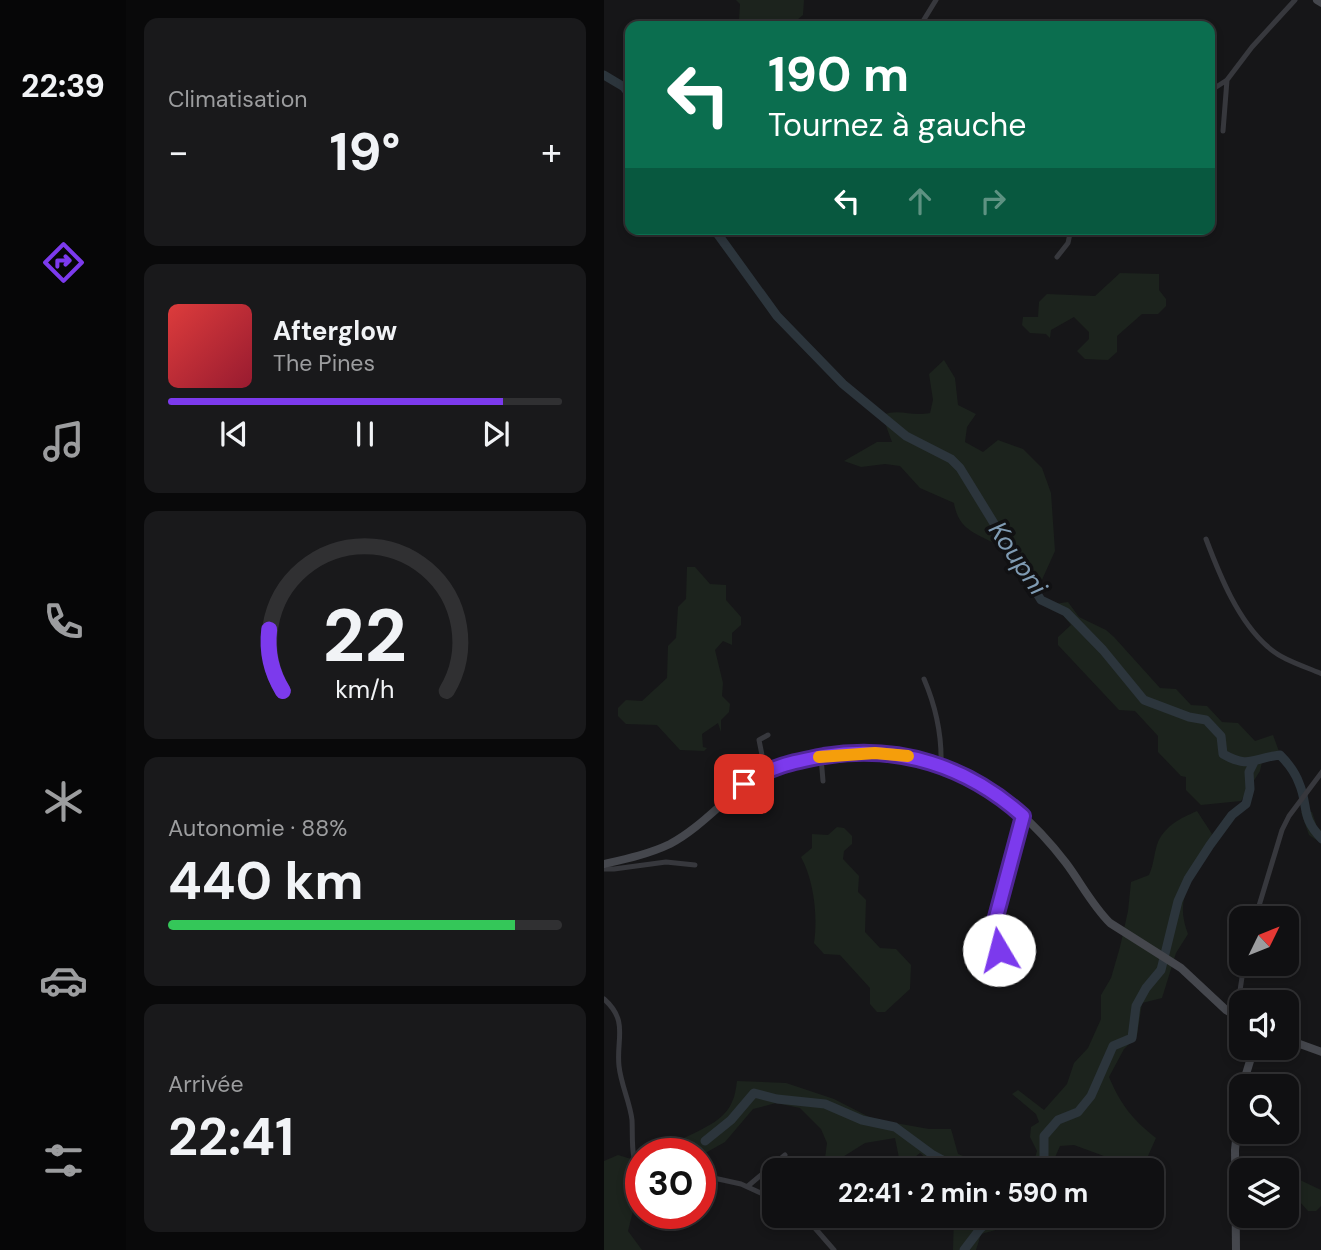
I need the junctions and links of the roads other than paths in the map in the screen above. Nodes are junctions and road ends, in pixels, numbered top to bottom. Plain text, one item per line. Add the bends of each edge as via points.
1 (936, 0) edge
2 (1295, 0) edge
3 (923, 21) edge
4 (1227, 80) junction
5 (1215, 88) edge
6 (1223, 131) dead end
7 (1070, 235) edge
8 (1057, 257) dead end
9 (1206, 539) dead end
10 (1321, 674) edge
11 (924, 679) dead end
12 (768, 735) dead end
13 (821, 757) junction
14 (941, 765) junction
15 (765, 771) junction
16 (1321, 772) edge
17 (823, 781) dead end
18 (1023, 816) junction
19 (695, 865) dead end
20 (604, 866) edge
21 (1259, 906) edge
22 (1016, 956) dead end
23 (604, 999) edge
24 (1229, 1010) edge
25 (1299, 1044) edge
26 (1321, 1052) edge
27 (633, 1138) edge
28 (1236, 1144) edge
29 (785, 1155) dead end
30 (716, 1179) edge
31 (748, 1186) junction
32 (762, 1193) edge
33 (815, 1228) edge
34 (834, 1250) edge
35 (1236, 1250) edge

1 - 3 street
2 - 4 street
4 - 5 street
4 - 6 street
7 - 8 street
9 - 10 street via 1228,589 1255,632 1269,648
11 - 14 street via 936,709
12 - 15 street via 759,740
13 - 14 main road via 892,753
13 - 15 main road
13 - 17 street
14 - 18 main road via 982,785
15 - 20 main road via 672,843
16 - 21 street via 1282,830
18 - 22 street via 992,932 994,946
18 - 24 main road via 1065,862 1110,923 1167,959
19 - 20 street
23 - 27 street via 621,1028 619,1065
25 - 26 main road
28 - 35 main road
29 - 31 street
30 - 31 street
31 - 32 street
33 - 34 street

